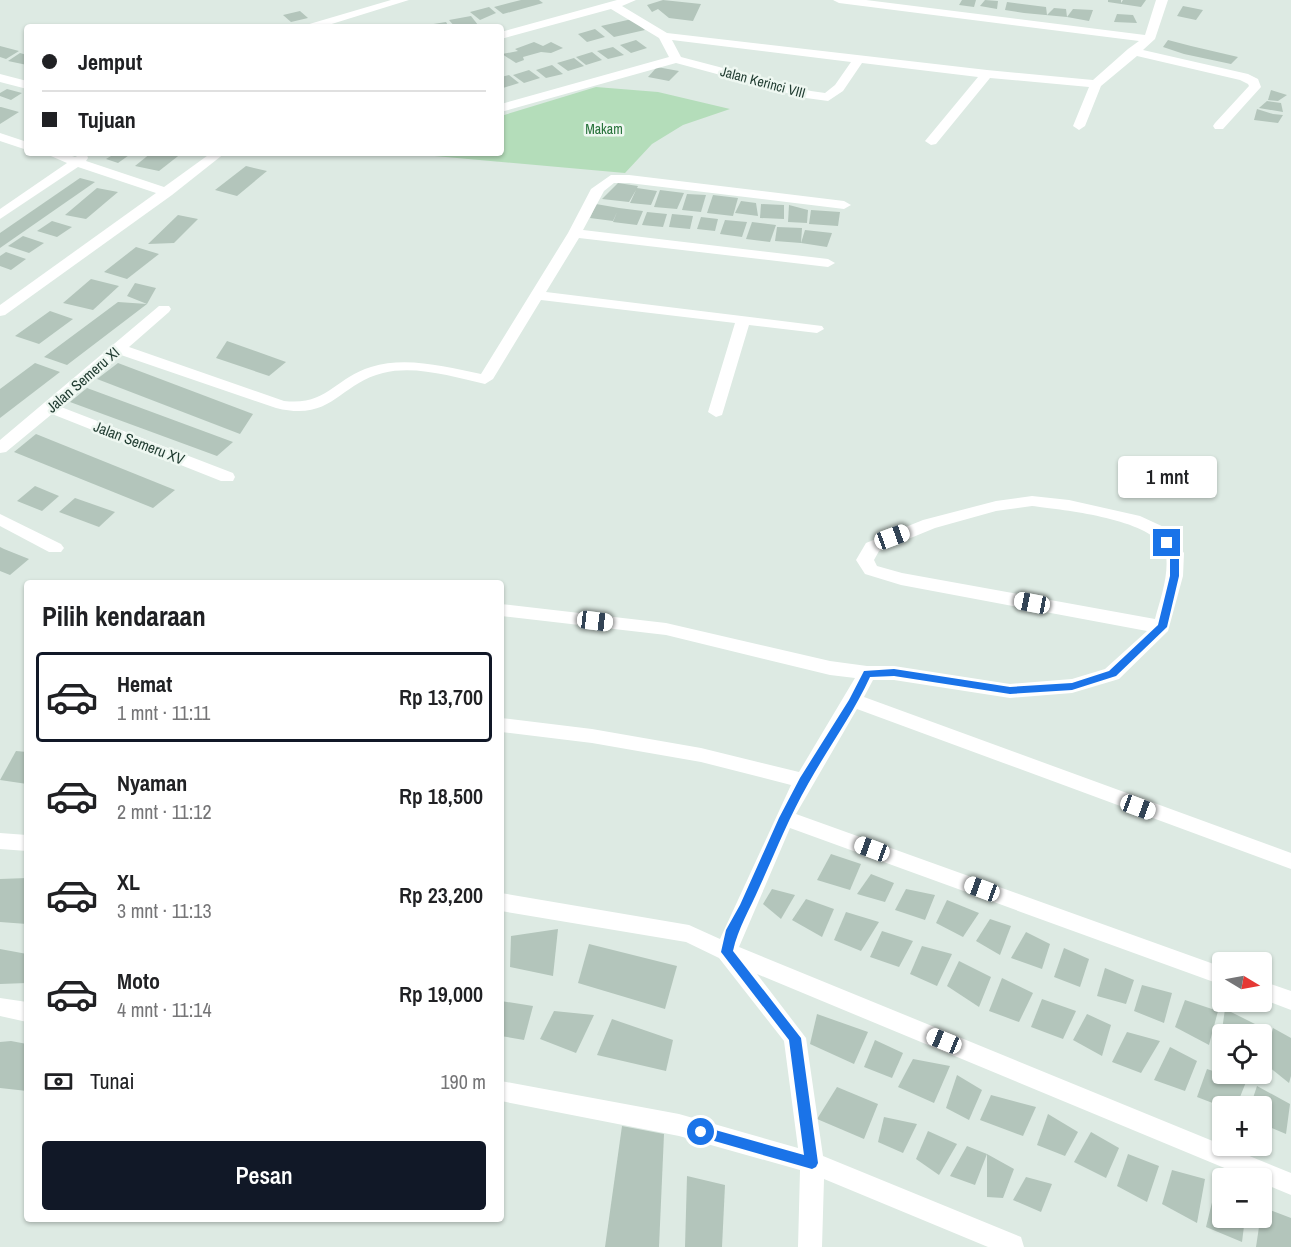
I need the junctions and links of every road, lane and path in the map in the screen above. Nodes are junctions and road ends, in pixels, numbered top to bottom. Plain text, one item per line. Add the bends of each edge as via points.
1 (403, 0) edge
2 (630, 0) edge
3 (839, 0) edge
4 (1162, 0) edge
5 (612, 5) junction
6 (320, 24) edge
7 (504, 35) edge
8 (663, 36) junction
9 (1149, 39) junction
10 (1132, 51) junction
11 (676, 59) junction
12 (859, 59) junction
13 (987, 74) junction
14 (0, 78) edge
15 (24, 84) edge
16 (1096, 84) junction
17 (504, 107) edge
18 (1079, 126) dead end
19 (1219, 126) dead end
20 (0, 137) edge
21 (931, 141) dead end
22 (24, 145) edge
23 (59, 156) edge
24 (85, 156) edge
25 (215, 156) edge
26 (76, 162) junction
27 (167, 192) junction
28 (844, 205) dead end
29 (3, 209) edge
30 (575, 233) junction
31 (828, 263) dead end
32 (538, 295) junction
33 (164, 309) dead end
34 (0, 312) edge
35 (743, 320) junction
36 (817, 329) dead end
37 (119, 349) junction
38 (50, 408) junction
39 (716, 412) dead end
40 (0, 448) edge
41 (227, 477) dead end
42 (0, 519) edge
43 (55, 548) dead end
44 (504, 610) edge
45 (1162, 627) junction
46 (867, 673) junction
47 (854, 701) junction
48 (504, 724) edge
49 (804, 781) junction
50 (785, 818) junction
51 (0, 841) edge
52 (24, 843) edge
53 (1291, 861) edge
54 (504, 903) edge
55 (727, 952) junction
56 (1212, 972) edge
57 (1272, 994) edge
58 (1291, 1001) edge
59 (0, 1007) edge
60 (24, 1011) edge
61 (504, 1092) edge
62 (812, 1163) junction
63 (1291, 1184) edge
64 (1012, 1245) dead end
65 (810, 1247) edge

1 - 6 street
2 - 5 street
3 - 9 street
4 - 9 street
5 - 7 street
5 - 8 street
8 - 11 street
8 - 12 street
9 - 10 street
10 - 16 street
10 - 19 street via 1254,82 1255,87
11 - 12 street, Jalan Kerinci VIII via 828,97
11 - 17 street
12 - 13 street
13 - 16 street
13 - 21 street
14 - 15 street
16 - 18 street
20 - 22 street
23 - 26 street
24 - 26 street
25 - 27 street
26 - 27 street
26 - 29 street
27 - 34 street
28 - 30 street via 611,179 598,189
30 - 31 street
30 - 32 street
32 - 35 street
32 - 37 street via 485,379 399,367 378,370 354,378 318,406 301,409
33 - 37 street, Jalan Semeru XI
35 - 36 street
35 - 39 street
37 - 38 street, Jalan Semeru XI
38 - 40 street, Jalan Semeru XI
38 - 41 street, Jalan Semeru XV
42 - 43 street
44 - 46 street via 666,629 830,668
45 - 45 street via 1175,553 1160,532 1140,522 1069,505 1032,501 929,524 872,547 865,560 871,570 901,579
45 - 46 street via 1112,674 1072,686 1010,690 894,673
46 - 47 street
47 - 49 street
47 - 53 street
48 - 49 street via 701,755
49 - 50 street
50 - 55 street via 732,930
50 - 56 street
51 - 52 street
54 - 55 street via 689,934
55 - 62 street via 795,1038
55 - 63 street
57 - 58 street
59 - 60 street
61 - 62 street via 679,1125
62 - 64 street
62 - 65 street

